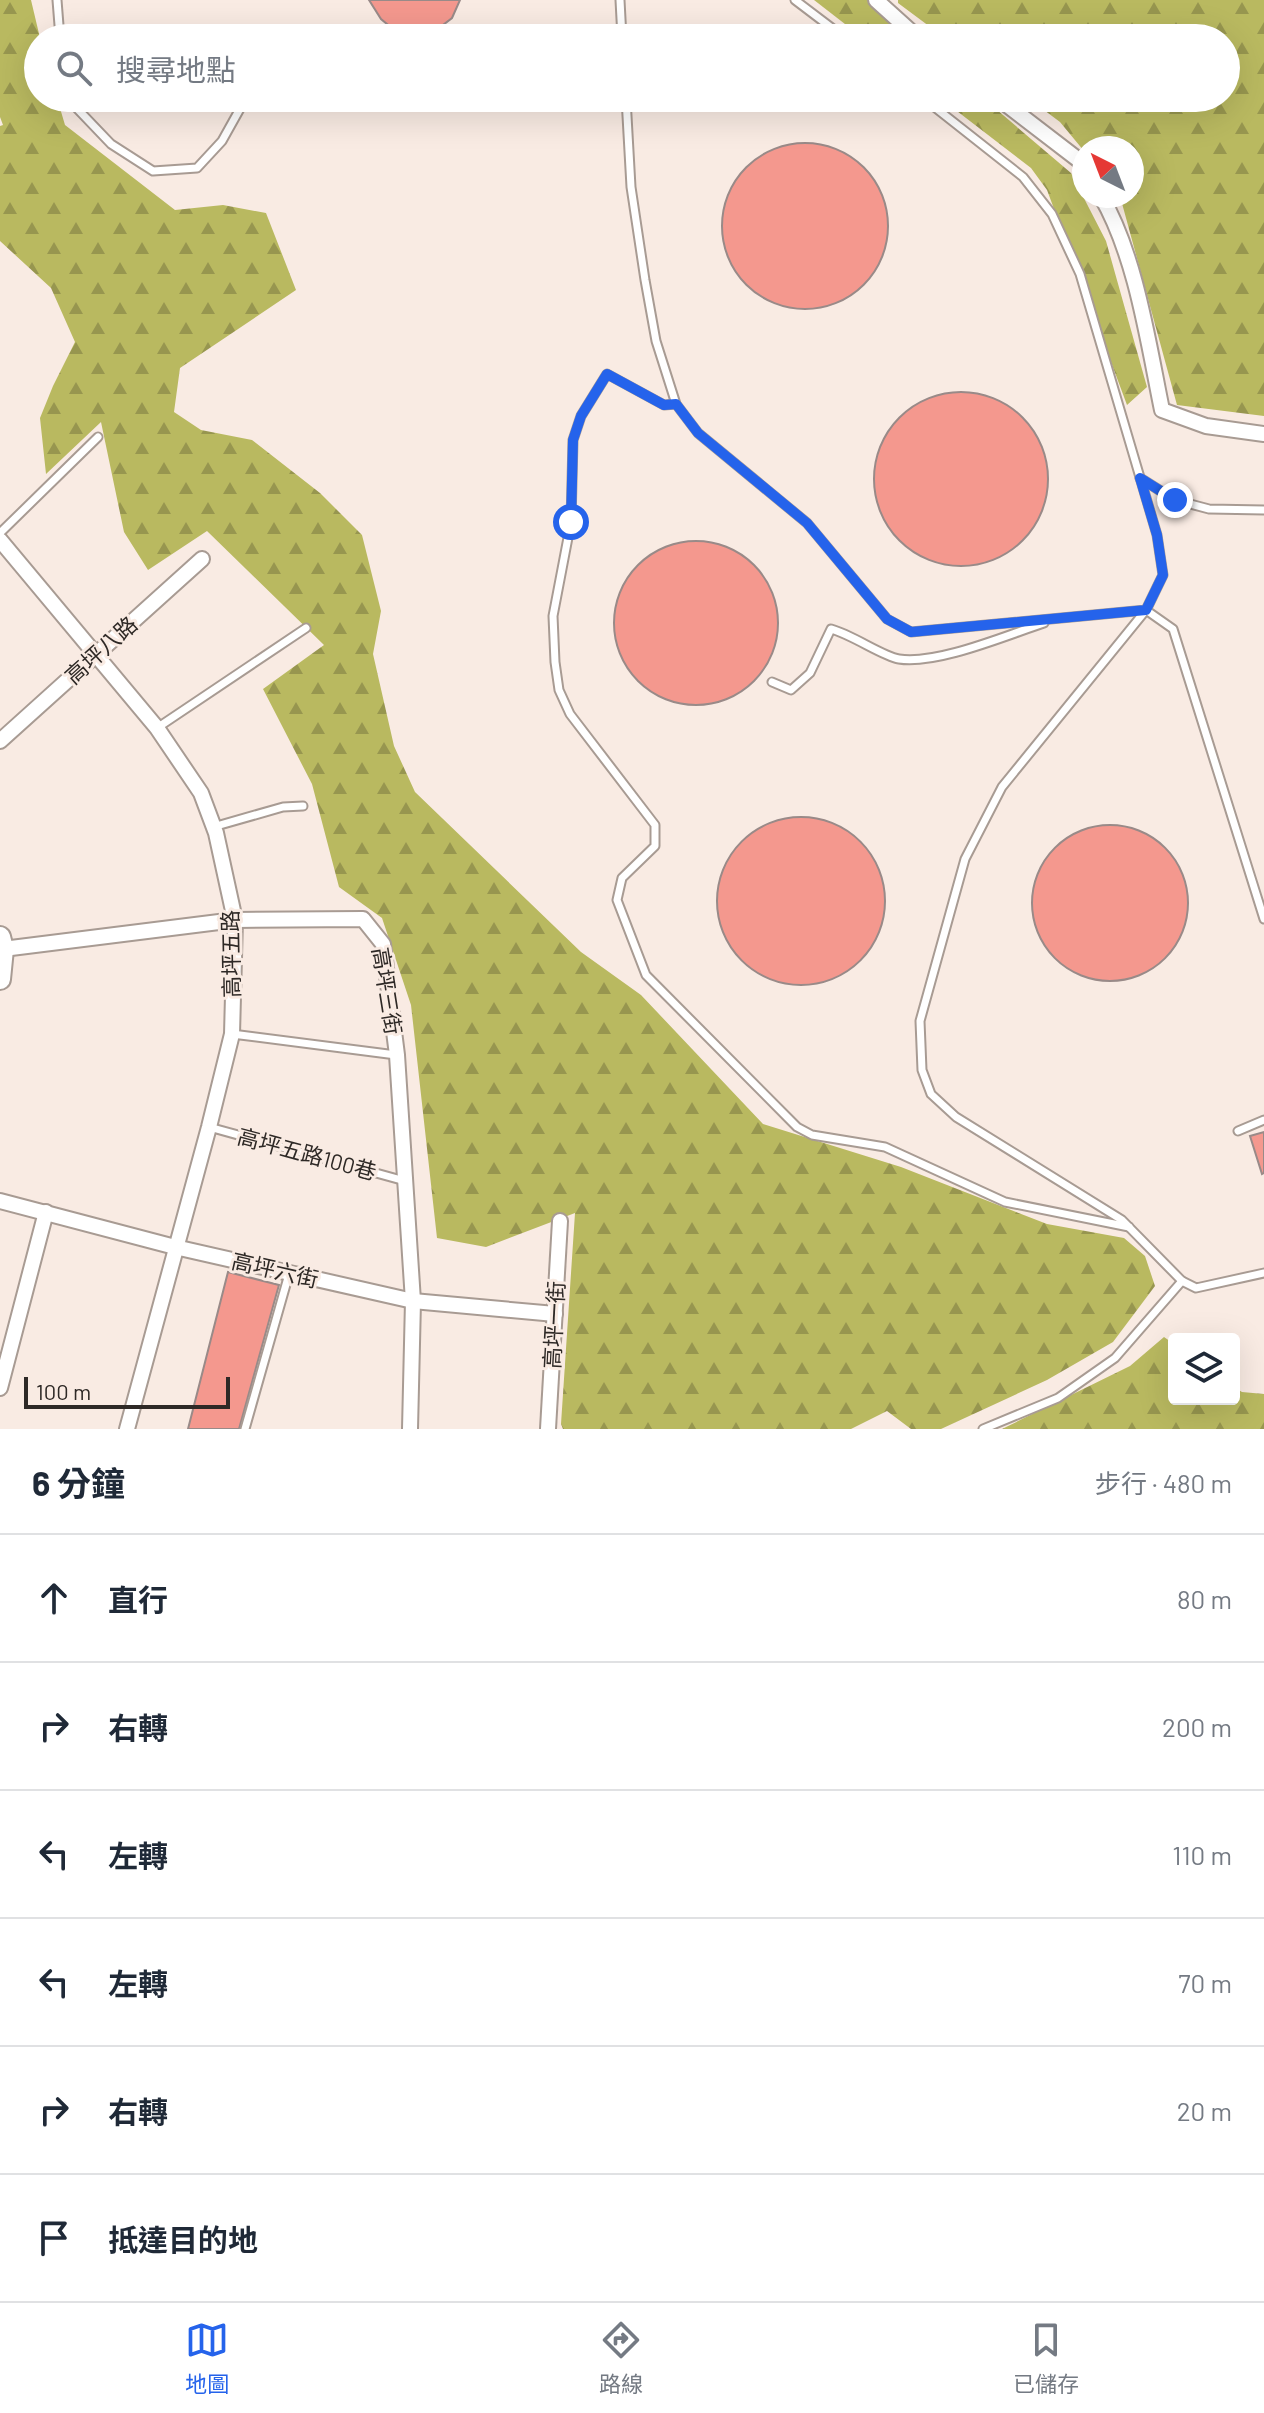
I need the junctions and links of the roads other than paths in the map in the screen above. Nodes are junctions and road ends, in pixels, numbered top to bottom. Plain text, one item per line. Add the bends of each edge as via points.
1 (57, 0) edge
2 (620, 0) edge
3 (795, 0) edge
4 (876, 0) edge
5 (59, 24) edge
6 (621, 24) edge
7 (827, 24) edge
8 (903, 24) edge
9 (80, 112) edge
10 (238, 112) edge
11 (627, 112) edge
12 (941, 112) edge
13 (1016, 112) edge
14 (1072, 155) edge
15 (1108, 208) edge
16 (676, 404) junction
17 (1264, 434) edge
18 (98, 437) dead end
19 (1140, 478) junction
20 (1264, 510) edge
21 (0, 533) edge
22 (0, 540) edge
23 (202, 559) dead end
24 (1146, 610) junction
25 (1058, 618) junction
26 (306, 628) dead end
27 (97, 653) junction
28 (772, 682) dead end
29 (157, 728) junction
30 (0, 741) edge
31 (303, 806) dead end
32 (213, 827) junction
33 (1264, 919) edge
34 (235, 920) junction
35 (2, 943) edge
36 (0, 979) edge
37 (232, 1034) junction
38 (397, 1055) junction
39 (1264, 1120) edge
40 (209, 1127) junction
41 (1238, 1131) dead end
42 (405, 1181) junction
43 (0, 1201) edge
44 (46, 1212) junction
45 (560, 1221) dead end
46 (1129, 1227) junction
47 (175, 1247) junction
48 (1264, 1273) edge
49 (289, 1274) junction
50 (1182, 1281) junction
51 (413, 1301) junction
52 (555, 1314) junction
53 (0, 1388) edge
54 (127, 1429) edge
55 (245, 1429) edge
56 (410, 1429) edge
57 (548, 1429) edge
58 (983, 1429) edge

1 - 5 lane
2 - 6 lane
3 - 7 lane
4 - 8 street
9 - 10 lane via 111,144 153,171 197,168 222,141
11 - 16 lane via 645,280 656,341
12 - 19 lane via 1023,177 1052,214 1080,274
13 - 14 street
15 - 17 street via 1143,315 1162,410 1206,426
16 - 25 lane via 698,433 807,523 887,619 911,632
16 - 46 lane via 664,405 607,374 581,416 573,440 571,522 553,616 559,690 570,714 655,825 655,846 622,878 617,900 646,975 797,1127 812,1135 885,1147 1005,1202
18 - 21 lane
19 - 20 lane via 1175,500 1209,509
19 - 24 lane via 1163,575
22 - 27 street, 高坪五路
23 - 27 street, 高坪八路
24 - 25 lane
24 - 33 lane via 1173,629
24 - 46 lane via 1002,787 965,859 920,1021 922,1070 931,1094 956,1117
25 - 28 lane via 933,658 898,659 831,629 810,673 791,690
26 - 29 lane
27 - 29 street, 高坪五路
27 - 30 street, 高坪八路
29 - 32 street, 高坪五路 via 201,793
31 - 32 lane
32 - 34 street, 高坪五路
34 - 35 street, 高坪三街
34 - 37 street, 高坪五路
34 - 38 street, 高坪三街 via 363,919 383,944
35 - 36 street
37 - 38 lane
37 - 40 street, 高坪五路
38 - 42 street, 高坪三街
39 - 41 lane
40 - 42 lane, 高坪五路100巷
40 - 47 street, 高坪五路
42 - 51 street, 高坪三街
43 - 44 street, 高坪六街
44 - 47 street, 高坪六街
44 - 53 street
45 - 52 street, 高坪一街
46 - 50 lane
47 - 49 street, 高坪六街
47 - 54 street, 高坪五路
48 - 50 lane via 1196,1288
49 - 51 street, 高坪六街
49 - 55 lane
50 - 58 lane via 1115,1358 1058,1398
51 - 52 street, 高坪六街
51 - 56 street, 高坪三街
52 - 57 street, 高坪一街

